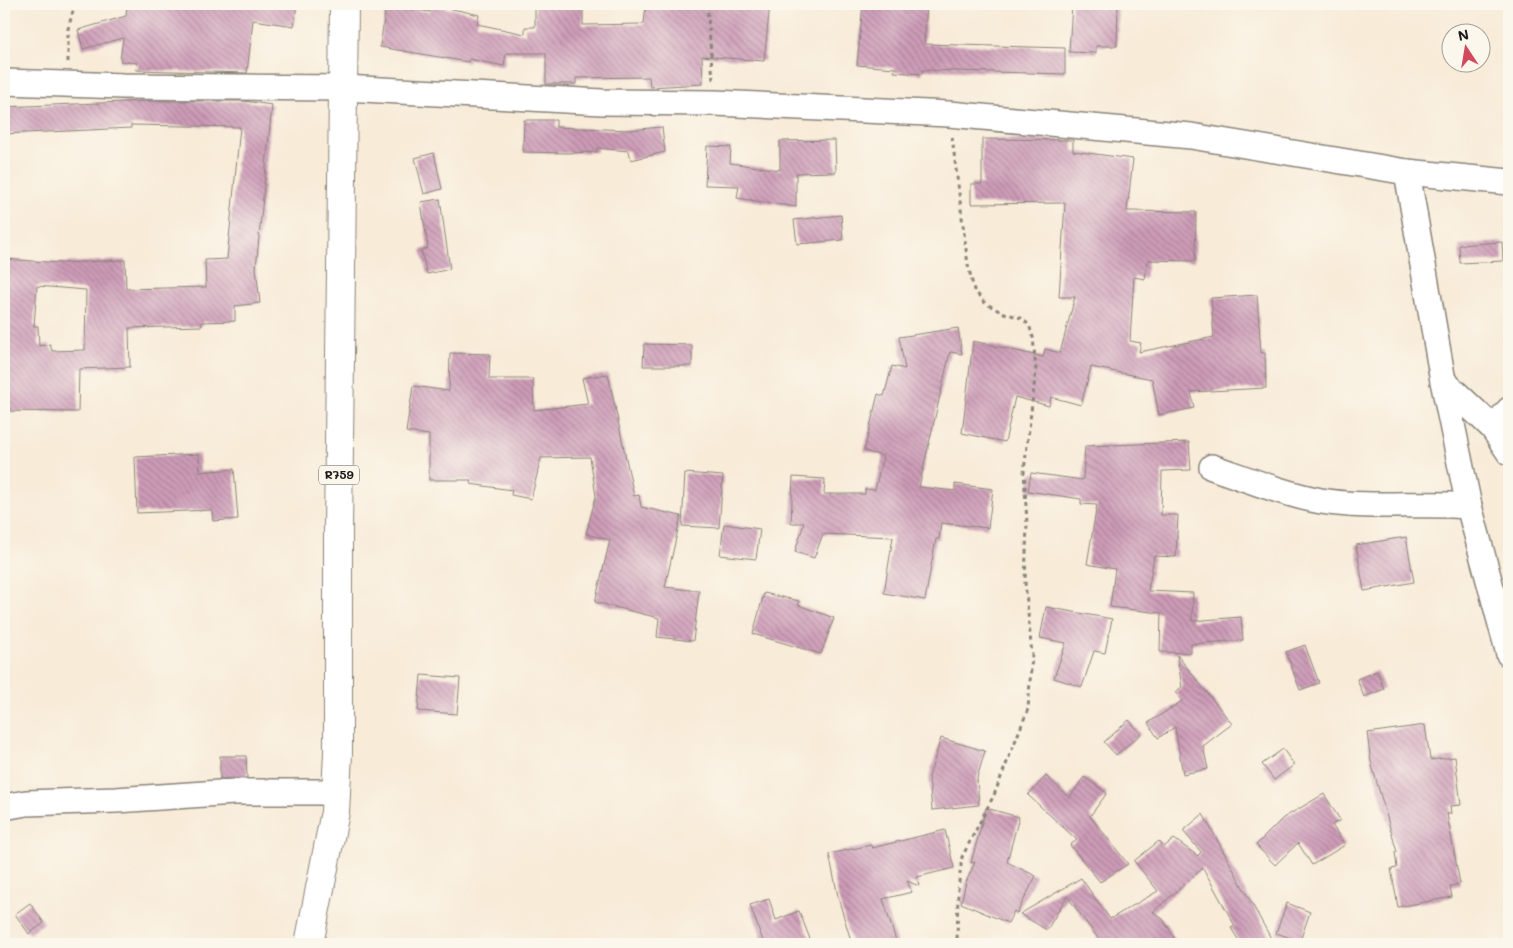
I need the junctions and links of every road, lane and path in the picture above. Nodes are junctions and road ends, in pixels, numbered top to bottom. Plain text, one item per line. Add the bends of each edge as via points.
1 (75, 4) edge
2 (344, 4) edge
3 (707, 4) edge
4 (4, 82) edge
5 (68, 85) junction
6 (344, 88) junction
7 (715, 103) junction
8 (949, 114) junction
9 (1407, 172) junction
10 (1509, 182) edge
11 (1443, 381) junction
12 (1509, 410) edge
13 (1493, 428) junction
14 (1509, 452) edge
15 (1212, 467) dead end
16 (1469, 506) junction
17 (1508, 643) edge
18 (336, 792) junction
19 (4, 807) edge
20 (308, 944) edge
21 (957, 944) edge

1 - 5 path via 68,29
2 - 6 main road, R759
3 - 7 path
4 - 5 street
5 - 6 street
6 - 7 street via 602,102
6 - 18 main road, R759
7 - 8 street
8 - 9 street via 1191,136
8 - 21 path via 974,290 985,303 1026,321 1036,354 1024,471 1027,523 1025,582 1032,655 1028,709 994,794 962,857
9 - 10 street
9 - 11 street
11 - 13 street
11 - 16 street
12 - 13 street
13 - 14 street
15 - 16 street via 1320,500 1376,506 1429,503
16 - 17 street
18 - 19 street via 234,792 26,803
18 - 20 main road, R759 via 335,812

